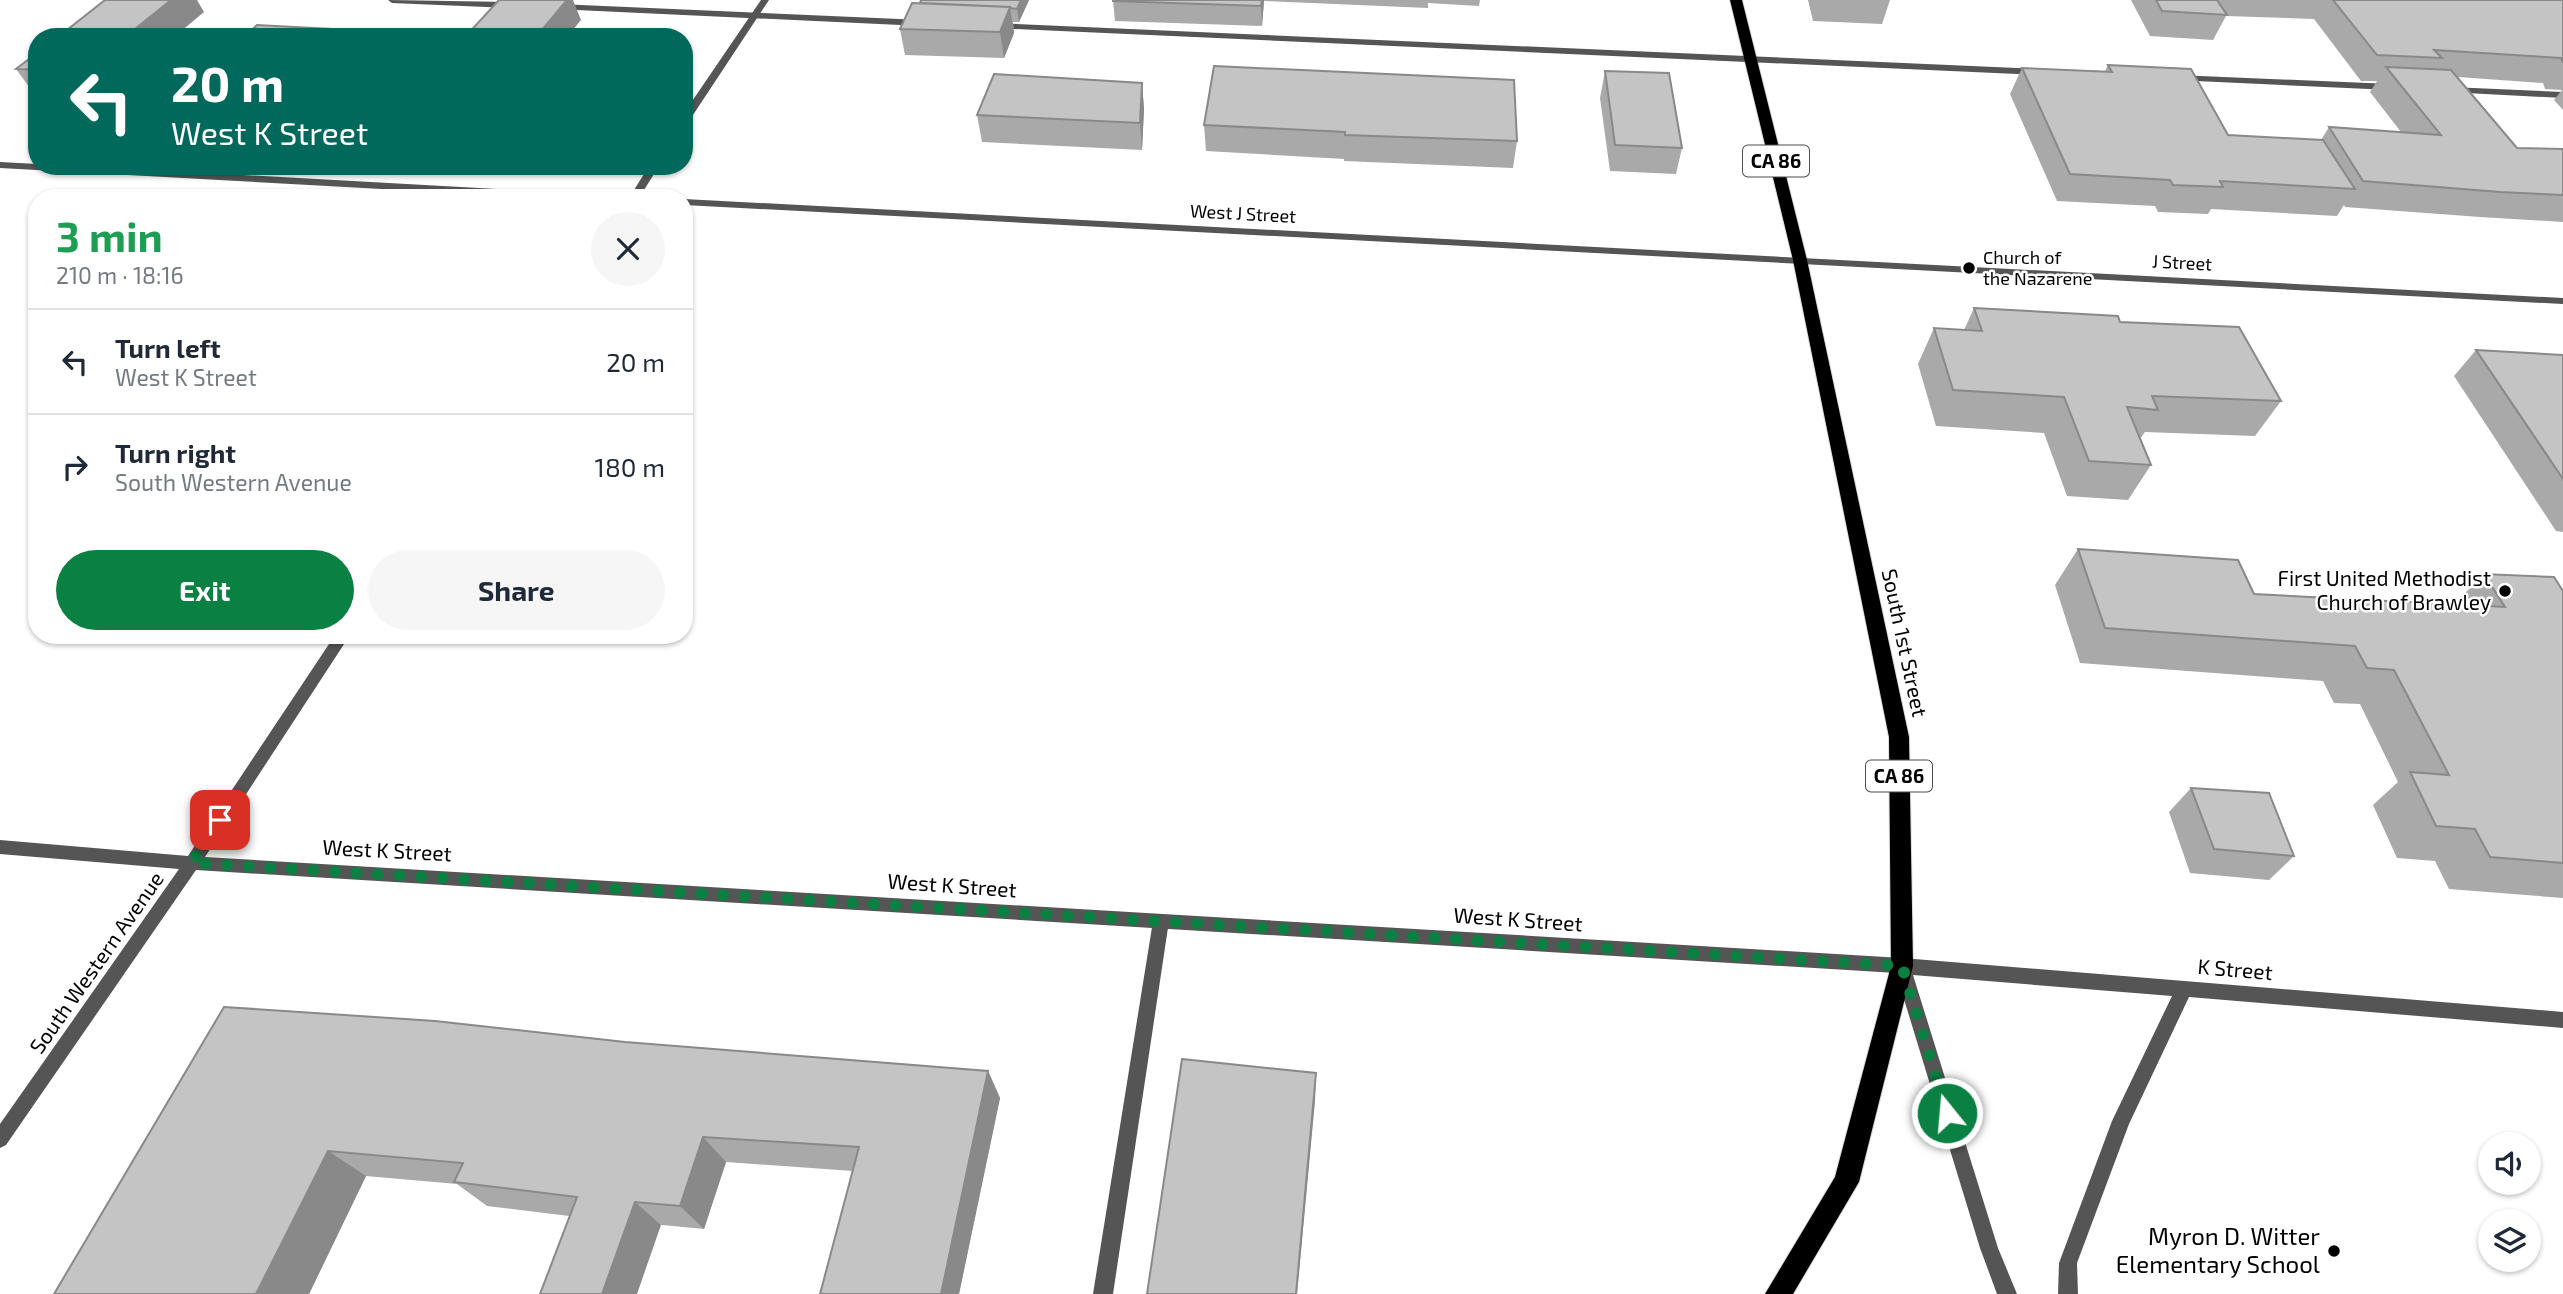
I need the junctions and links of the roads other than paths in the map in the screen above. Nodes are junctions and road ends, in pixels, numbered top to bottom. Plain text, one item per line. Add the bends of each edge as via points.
1 (392, 0) edge
2 (765, 0) edge
3 (1737, 0) edge
4 (518, 5) edge
5 (546, 6) edge
6 (755, 15) junction
7 (935, 24) edge
8 (990, 26) edge
9 (1752, 62) junction
10 (2049, 72) edge
11 (2160, 77) edge
12 (2396, 88) edge
13 (2438, 89) edge
14 (2563, 95) edge
15 (693, 108) edge
16 (0, 165) edge
17 (28, 167) edge
18 (184, 175) edge
19 (441, 189) edge
20 (693, 202) edge
21 (1800, 260) junction
22 (2563, 301) edge
23 (337, 644) edge
24 (0, 847) edge
25 (192, 863) junction
26 (1161, 921) junction
27 (1902, 966) junction
28 (2184, 989) junction
29 (2563, 1020) edge
30 (0, 1139) edge
31 (1102, 1294) edge
32 (1778, 1294) edge
33 (2007, 1294) edge
34 (2068, 1294) edge

1 - 4 street
2 - 6 street
3 - 9 highway, South 1st Street / CA 86
5 - 6 street
6 - 7 street
6 - 15 street
8 - 9 street
9 - 10 street
9 - 21 highway, South 1st Street / CA 86
11 - 12 street
13 - 14 street
16 - 17 street
18 - 19 street
20 - 21 street, West J Street
21 - 22 street, J Street
21 - 27 highway, South 1st Street / CA 86 via 1899,737
23 - 25 street, South Western Avenue
24 - 25 street, West K Street
25 - 26 street, West K Street
25 - 30 street, South Western Avenue
26 - 27 street, West K Street
26 - 31 street
27 - 28 street, K Street
27 - 32 highway, CA 86 via 1846,1182
27 - 33 street, South 1st Street
28 - 29 street, K Street
28 - 34 street via 2121,1121 2068,1263

